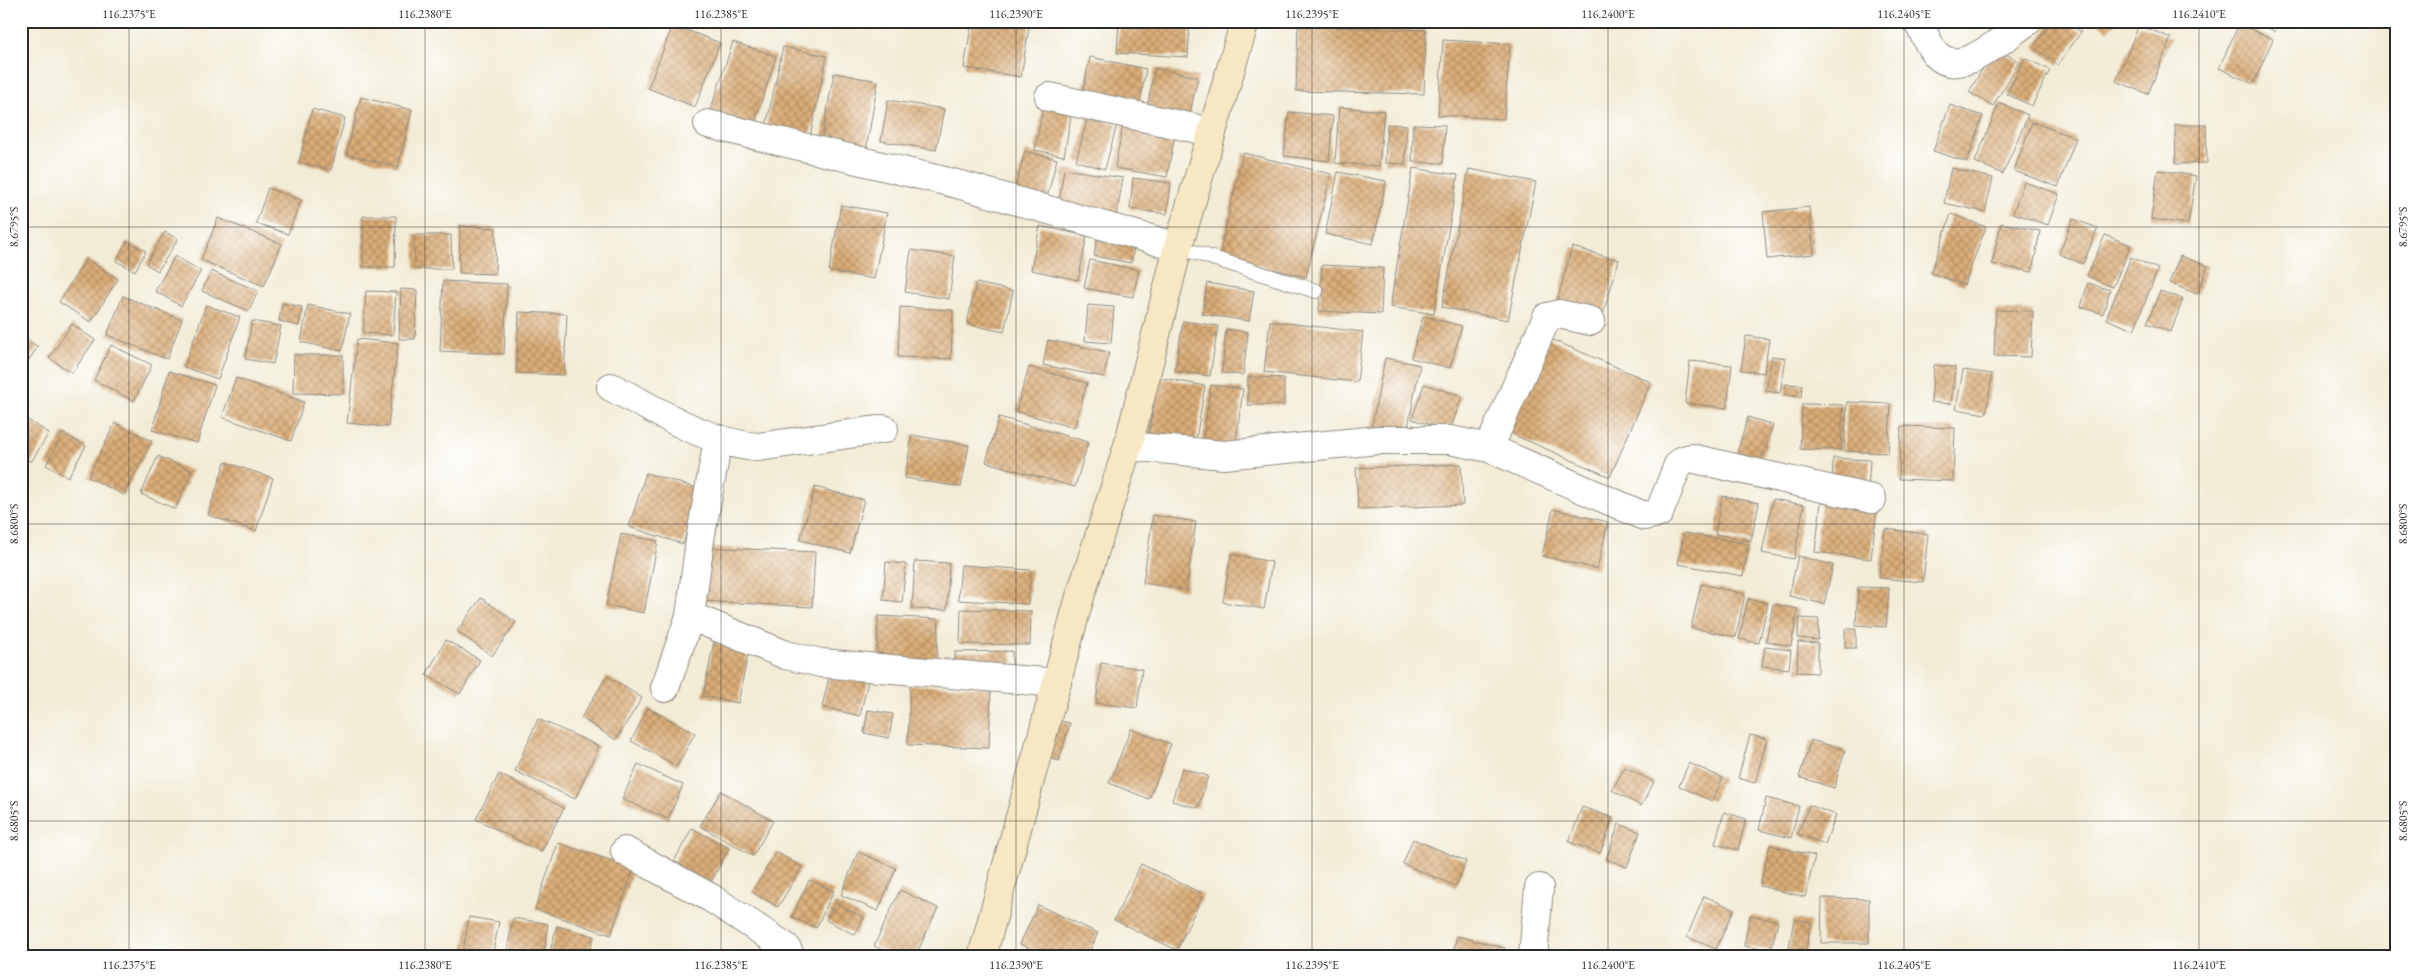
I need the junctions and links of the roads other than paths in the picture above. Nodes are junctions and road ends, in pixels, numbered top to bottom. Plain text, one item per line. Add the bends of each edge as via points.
1 (1245, 21) edge
2 (1916, 21) edge
3 (2028, 21) edge
4 (1049, 97) dead end
5 (708, 124) dead end
6 (1212, 132) junction
7 (1178, 247) junction
8 (1316, 291) dead end
9 (1591, 321) dead end
10 (611, 388) dead end
11 (884, 429) dead end
12 (718, 440) junction
13 (1128, 446) junction
14 (1489, 448) junction
15 (1872, 499) dead end
16 (690, 616) junction
17 (1056, 684) junction
18 (665, 688) dead end
19 (625, 851) dead end
20 (1539, 888) dead end
21 (791, 957) edge
22 (982, 957) edge
23 (1533, 957) edge

1 - 6 main road
2 - 3 street via 1935,53 1954,64 1970,60
4 - 6 street
5 - 7 street via 961,185
6 - 7 main road
7 - 8 lane
7 - 13 main road
9 - 14 street via 1559,314 1548,317
10 - 12 street
11 - 12 street via 758,447
12 - 16 street
13 - 14 street via 1224,455 1378,440 1450,440
13 - 17 main road
14 - 15 street via 1644,516 1659,513 1678,465 1691,458
16 - 17 street via 786,655 821,663
16 - 18 street
17 - 22 main road
19 - 21 street via 719,903 786,947
20 - 23 street

